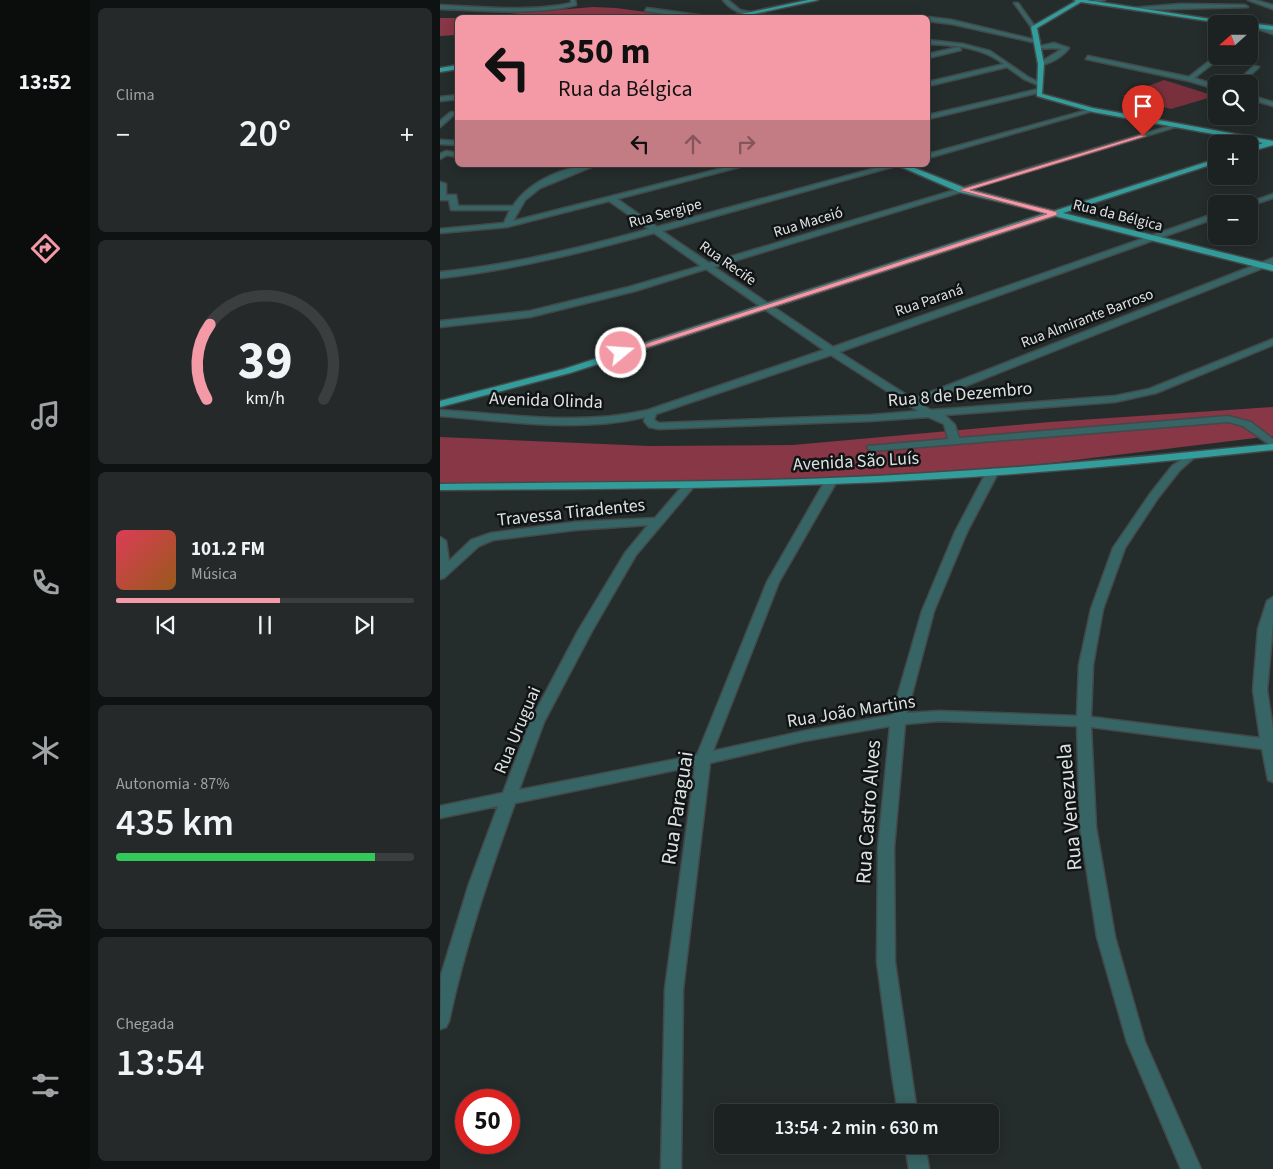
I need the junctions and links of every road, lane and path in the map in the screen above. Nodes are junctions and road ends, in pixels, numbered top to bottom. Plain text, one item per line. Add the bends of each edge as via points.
1 (725, 0) edge
2 (816, 0) edge
3 (1078, 0) edge
4 (1103, 0) edge
5 (1223, 0) edge
6 (1252, 1) edge
7 (1092, 2) junction
8 (1273, 2) edge
9 (572, 3) edge
10 (1016, 4) dead end
11 (440, 6) edge
12 (1273, 7) edge
13 (1134, 8) junction
14 (647, 10) dead end
15 (745, 14) junction
16 (683, 15) edge
17 (740, 15) edge
18 (751, 15) edge
19 (930, 19) edge
20 (1208, 19) edge
21 (1258, 27) edge
22 (1034, 28) junction
23 (1273, 30) edge
24 (930, 42) edge
25 (1038, 44) junction
26 (967, 47) junction
27 (930, 56) edge
28 (1088, 58) dead end
29 (1041, 64) junction
30 (1007, 65) junction
31 (1208, 65) edge
32 (1256, 67) dead end
33 (455, 68) edge
34 (440, 70) edge
35 (1247, 75) edge
36 (1190, 79) junction
37 (1038, 83) junction
38 (930, 84) edge
39 (1208, 85) edge
40 (1039, 91) junction
41 (1272, 93) edge
42 (455, 97) edge
43 (440, 99) edge
44 (1258, 100) joint
45 (1273, 104) edge
46 (1093, 110) junction
47 (455, 112) edge
48 (440, 113) edge
49 (930, 117) edge
50 (440, 125) edge
51 (1179, 125) junction
52 (440, 142) edge
53 (455, 143) edge
54 (1272, 143) edge
55 (1258, 147) edge
56 (455, 154) edge
57 (930, 155) edge
58 (440, 157) edge
59 (1208, 164) edge
60 (586, 167) edge
61 (735, 167) edge
62 (888, 167) edge
63 (907, 167) edge
64 (440, 184) edge
65 (962, 190) junction
66 (1273, 196) edge
67 (611, 199) junction
68 (1258, 201) edge
69 (515, 208) junction
70 (1054, 213) junction
71 (1208, 218) edge
72 (507, 225) junction
73 (656, 230) junction
74 (440, 231) edge
75 (1153, 237) junction
76 (1270, 265) edge
77 (706, 266) junction
78 (440, 275) edge
79 (765, 306) junction
80 (440, 324) edge
81 (1273, 342) edge
82 (831, 350) junction
83 (913, 403) junction
84 (440, 404) edge
85 (650, 412) junction
86 (440, 413) edge
87 (930, 414) junction
88 (954, 440) junction
89 (1273, 445) edge
90 (872, 448) dead end
91 (1191, 456) junction
92 (993, 471) junction
93 (831, 481) junction
94 (690, 484) junction
95 (440, 487) edge
96 (659, 520) junction
97 (440, 541) edge
98 (440, 575) edge
99 (1273, 601) edge
100 (898, 719) junction
101 (1084, 721) junction
102 (1270, 744) edge
103 (703, 759) junction
104 (1273, 776) edge
105 (508, 798) junction
106 (440, 812) edge
107 (440, 1022) edge
108 (906, 1104) edge
109 (916, 1154) edge
110 (671, 1169) edge
111 (919, 1169) edge
112 (1191, 1169) edge

1 - 15 street via 732,8
2 - 15 main road
3 - 7 main road
3 - 22 main road
4 - 7 street
5 - 13 street via 1245,8
6 - 8 street
6 - 12 street
7 - 13 main road
9 - 11 street via 511,9
10 - 22 street
13 - 20 main road
14 - 16 street
15 - 17 main road
15 - 18 street
19 - 25 street
21 - 23 street
22 - 25 main road
24 - 26 street
25 - 29 main road
25 - 29 street via 1066,49
26 - 27 street
26 - 30 street via 995,56
28 - 36 street
29 - 37 main road
30 - 37 street via 1026,80
30 - 38 street
31 - 36 street
32 - 35 street
33 - 34 main road
36 - 39 street
37 - 40 main road
40 - 46 main road via 1048,99
40 - 49 street
41 - 44 street
42 - 43 street
44 - 45 street
46 - 51 main road
46 - 57 street
47 - 48 street
47 - 50 street
51 - 54 main road
51 - 65 street, Rua Maceió
52 - 53 street
54 - 55 main road
56 - 58 street via 446,153
59 - 70 main road
60 - 69 street via 535,188
61 - 67 street
62 - 73 street, Rua Sergipe
63 - 65 main road, Rua da Bélgica
64 - 69 street via 442,198 453,197 454,208
65 - 70 main road, Rua da Bélgica
65 - 77 street, Rua Maceió
66 - 68 street
67 - 72 street
67 - 73 street, Rua Recife
69 - 72 street
70 - 75 main road, Rua da Bélgica
70 - 79 main road
71 - 75 street, Rua Paraná
72 - 74 street
73 - 77 street, Rua Recife
73 - 78 street, Rua Sergipe via 538,259
75 - 76 main road, Rua da Bélgica
75 - 82 street, Rua Paraná
76 - 83 street, Rua Almirante Barroso
77 - 79 street, Rua Recife
77 - 80 street, Rua Maceió via 632,289 530,314
79 - 82 street, Rua Recife
79 - 84 main road via 551,376
81 - 87 street, Rua 8 de Dezembro via 1142,394
82 - 83 street, Rua Recife
82 - 85 street, Rua Paraná
83 - 87 street, Rua Recife
85 - 86 street, Avenida Olinda via 626,418 576,422
85 - 87 street, Rua 8 de Dezembro via 649,421 659,426
87 - 88 street, Rua Recife via 951,423
88 - 89 street via 1228,419 1247,424
88 - 90 street
89 - 91 main road, Avenida São Luís
91 - 92 main road, Avenida São Luís
91 - 101 street, Rua Venezuela via 1176,468 1154,496 1119,548 1095,618 1086,666
92 - 93 main road, Avenida São Luís
92 - 100 street, Rua Castro Alves via 928,611
93 - 94 main road, Avenida São Luís
93 - 103 street, Rua Paraguai via 773,582
94 - 95 main road, Avenida São Luís
94 - 96 street, Rua Uruguai
96 - 98 street, Travessa Tiradentes via 491,537 475,543
96 - 105 street, Rua Uruguai via 631,553 585,631 537,722
97 - 98 street via 443,565
99 - 102 street via 1265,629 1260,690
100 - 101 street, Rua João Martins via 939,716
100 - 103 street, Rua João Martins
100 - 108 street, Rua Castro Alves via 886,848 886,962
101 - 102 street, Rua João Martins
101 - 112 street, Rua Venezuela via 1088,827 1106,937 1136,1042
102 - 104 street
103 - 105 street, Rua João Martins
103 - 110 street, Rua Paraguai via 674,989
105 - 106 street, Rua João Martins
105 - 107 street, Rua Uruguai via 450,975
109 - 111 street

